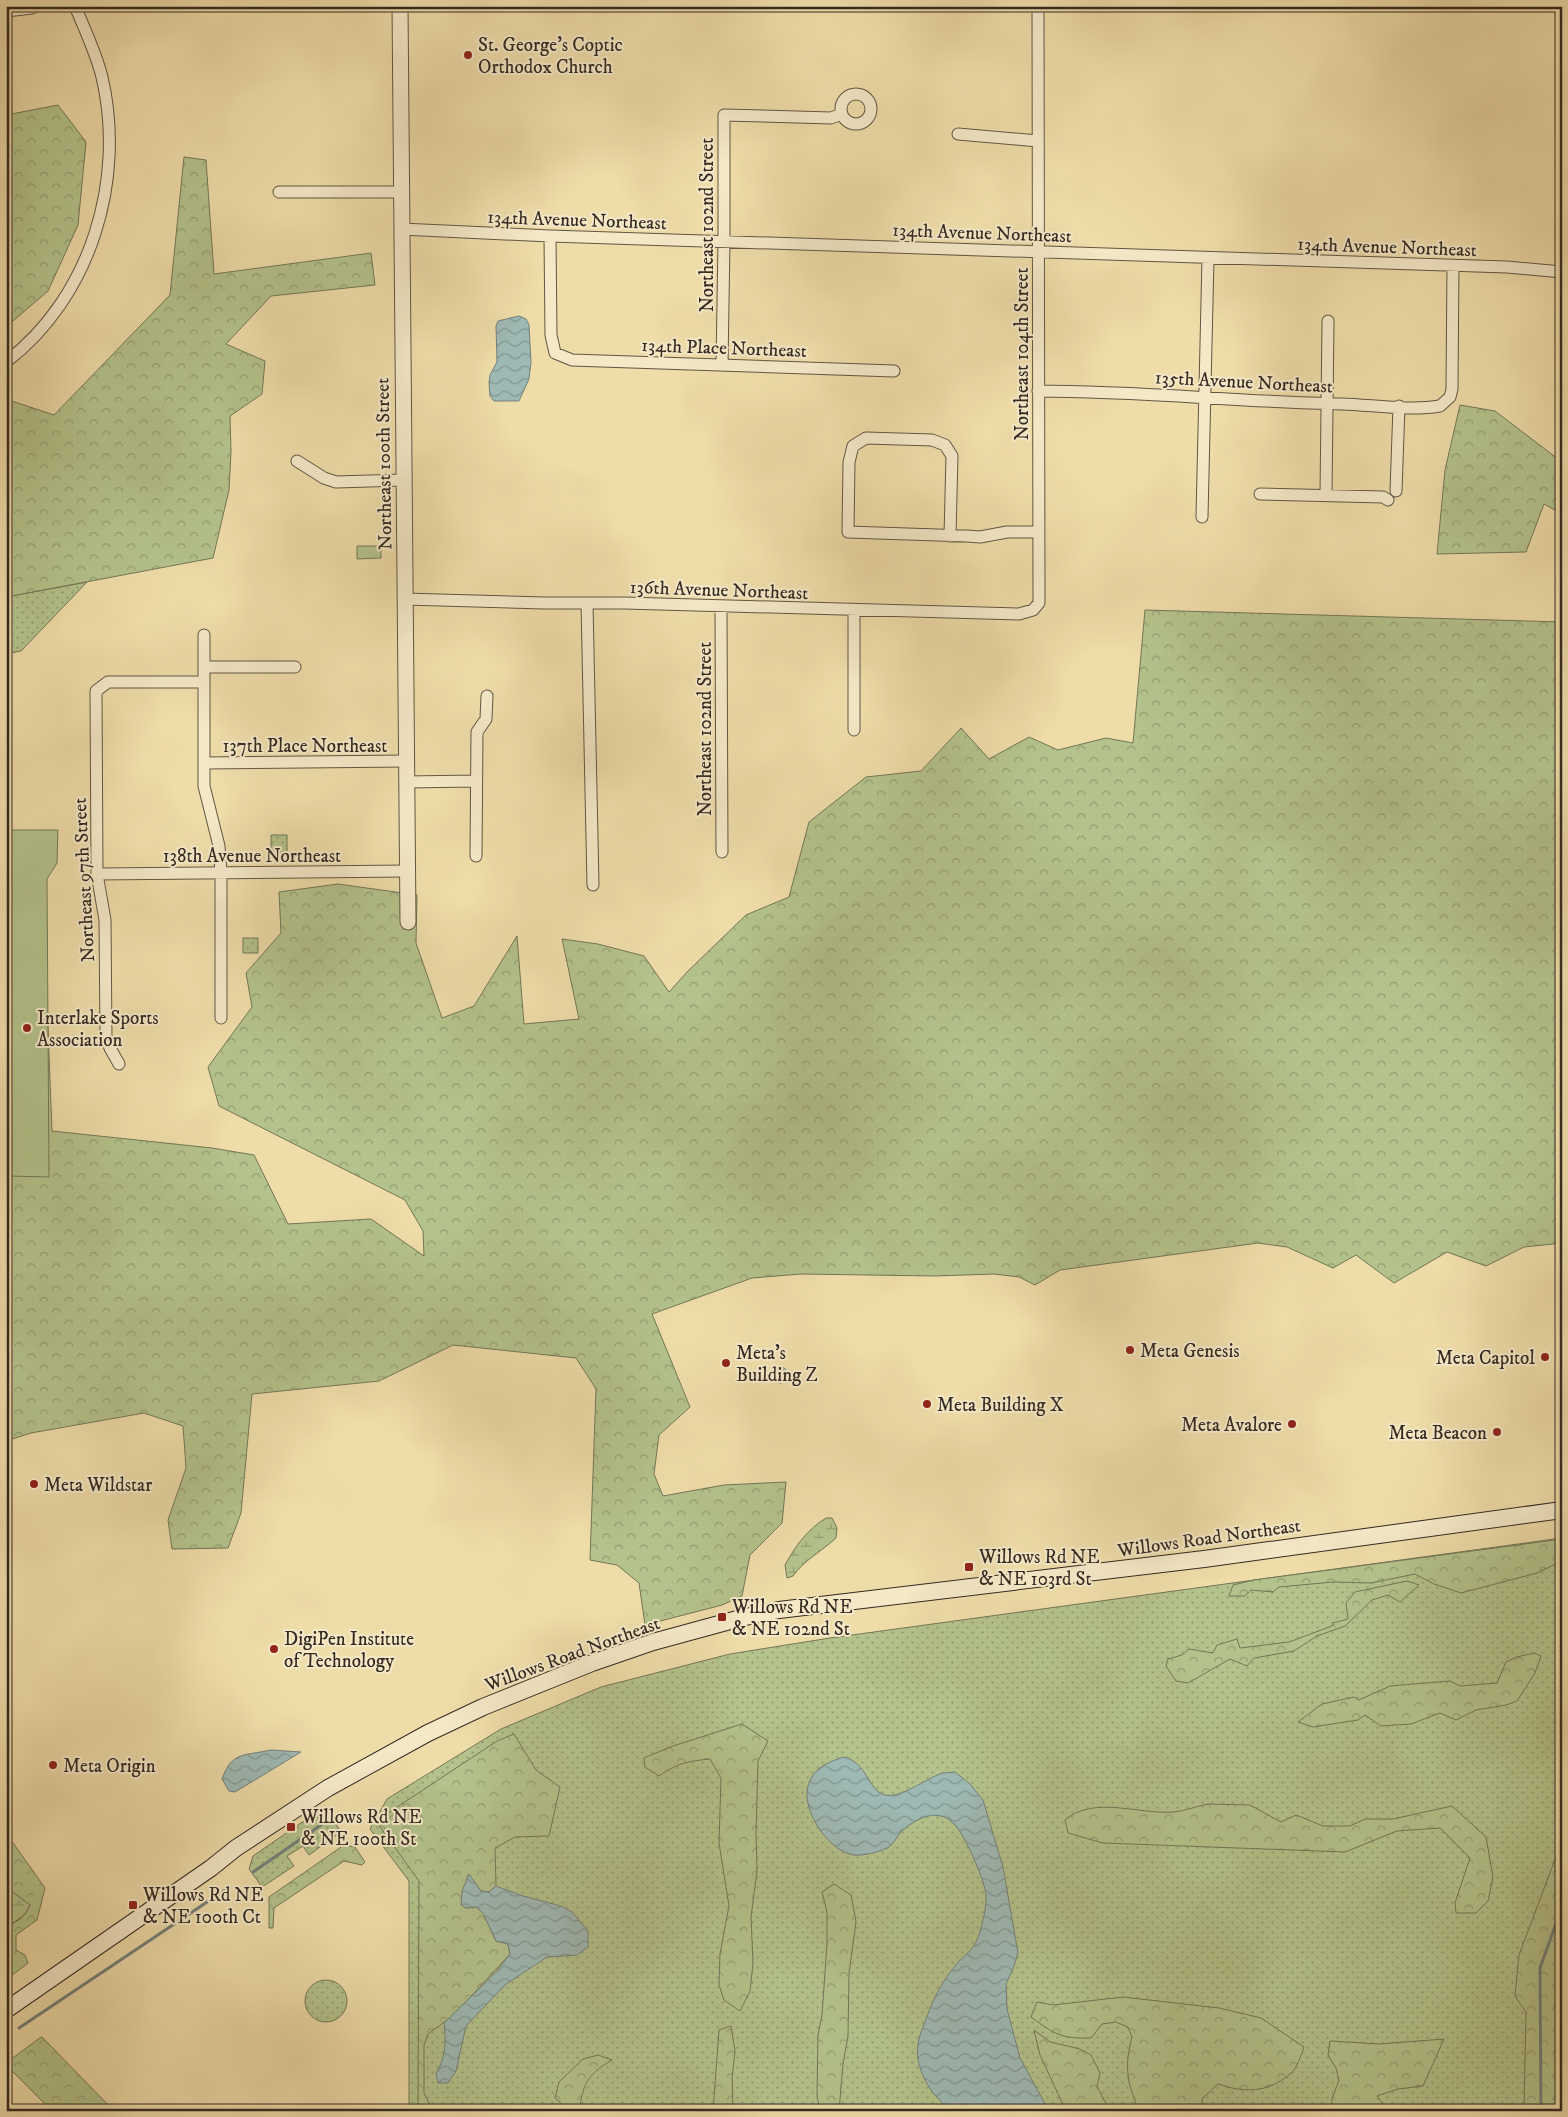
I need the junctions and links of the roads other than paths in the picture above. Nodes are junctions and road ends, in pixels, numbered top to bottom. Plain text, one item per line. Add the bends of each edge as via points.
1 (32, 6) edge
2 (75, 6) edge
3 (400, 6) edge
4 (1038, 6) edge
5 (6, 9) edge
6 (842, 114) dead end
7 (958, 134) dead end
8 (1038, 141) junction
9 (279, 192) dead end
10 (401, 192) junction
11 (401, 229) junction
12 (550, 236) junction
13 (724, 241) junction
14 (1039, 251) junction
15 (1208, 258) junction
16 (1453, 266) junction
17 (1562, 272) edge
18 (1328, 321) dead end
19 (6, 362) edge
20 (722, 365) junction
21 (894, 370) dead end
22 (1038, 390) junction
23 (1206, 399) junction
24 (1327, 404) junction
25 (1399, 406) junction
26 (297, 461) dead end
27 (403, 480) junction
28 (1260, 494) dead end
29 (1326, 495) junction
30 (1202, 517) dead end
31 (1038, 532) junction
32 (950, 536) junction
33 (404, 599) junction
34 (587, 603) junction
35 (721, 607) junction
36 (854, 610) junction
37 (1033, 610) joint
38 (204, 635) dead end
39 (204, 667) junction
40 (295, 668) dead end
41 (204, 682) junction
42 (488, 696) dead end
43 (854, 730) dead end
44 (406, 762) junction
45 (204, 763) junction
46 (476, 781) junction
47 (406, 782) junction
48 (722, 852) dead end
49 (476, 856) dead end
50 (408, 871) junction
51 (221, 872) junction
52 (97, 874) junction
53 (593, 885) dead end
54 (408, 922) dead end
55 (221, 1018) dead end
56 (120, 1064) dead end
57 (1562, 1510) edge
58 (6, 2010) edge

1 - 5 street
2 - 19 street via 95,54 108,123 107,182 100,220 78,275 61,305 40,332
3 - 10 street, Northeast 100th Street
4 - 8 street, Northeast 104th Street
6 - 13 street, Northeast 102nd Street via 831,118 724,115
7 - 8 street
8 - 14 street, Northeast 104th Street
9 - 10 street
10 - 11 street, Northeast 100th Street
11 - 12 street, 134th Avenue Northeast
11 - 27 street, Northeast 100th Street
12 - 13 street, 134th Avenue Northeast
12 - 20 street, 134th Place Northeast via 551,335 556,353 572,360
13 - 14 street, 134th Avenue Northeast
13 - 20 street, Northeast 102nd Street
14 - 15 street, 134th Avenue Northeast
14 - 22 street, Northeast 104th Street
15 - 16 street, 134th Avenue Northeast
15 - 23 street
16 - 17 street, 134th Avenue Northeast
16 - 25 street, 135th Avenue Northeast via 1452,389 1447,401 1440,406
18 - 24 street
20 - 21 street, 134th Place Northeast
22 - 23 street, 135th Avenue Northeast via 1150,393
22 - 31 street, Northeast 104th Street
23 - 24 street, 135th Avenue Northeast
23 - 30 street
24 - 25 street, 135th Avenue Northeast
24 - 29 street
25 - 29 street via 1392,496
26 - 27 street via 336,482
27 - 33 street, Northeast 100th Street
28 - 29 street
31 - 32 street
31 - 37 street, Northeast 104th Street via 1039,603
32 - 32 street via 848,532 849,462 853,446 866,438 932,440 945,444 952,456
33 - 34 street, 136th Avenue Northeast
33 - 44 street, Northeast 100th Street
34 - 35 street, 136th Avenue Northeast
34 - 53 street
35 - 36 street, 136th Avenue Northeast
35 - 48 street, Northeast 102nd Street
36 - 37 street, 136th Avenue Northeast via 1019,614
36 - 43 street
38 - 39 street
39 - 40 street
39 - 41 street
41 - 45 street
41 - 52 street, Northeast 97th Street via 108,682 96,691
42 - 46 street via 486,719 477,732
44 - 45 street, 137th Place Northeast
44 - 47 street, Northeast 100th Street
45 - 51 street via 204,786 219,846
46 - 47 street
46 - 49 street
47 - 50 street, Northeast 100th Street
50 - 51 street, 138th Avenue Northeast
50 - 54 street, Northeast 100th Street
51 - 52 street, 138th Avenue Northeast
51 - 55 street
52 - 56 street, Northeast 97th Street via 105,920 106,1038
57 - 58 main road, Willows Road Northeast via 1204,1559 779,1610 653,1642 592,1663 483,1708 428,1733 328,1788 236,1848

